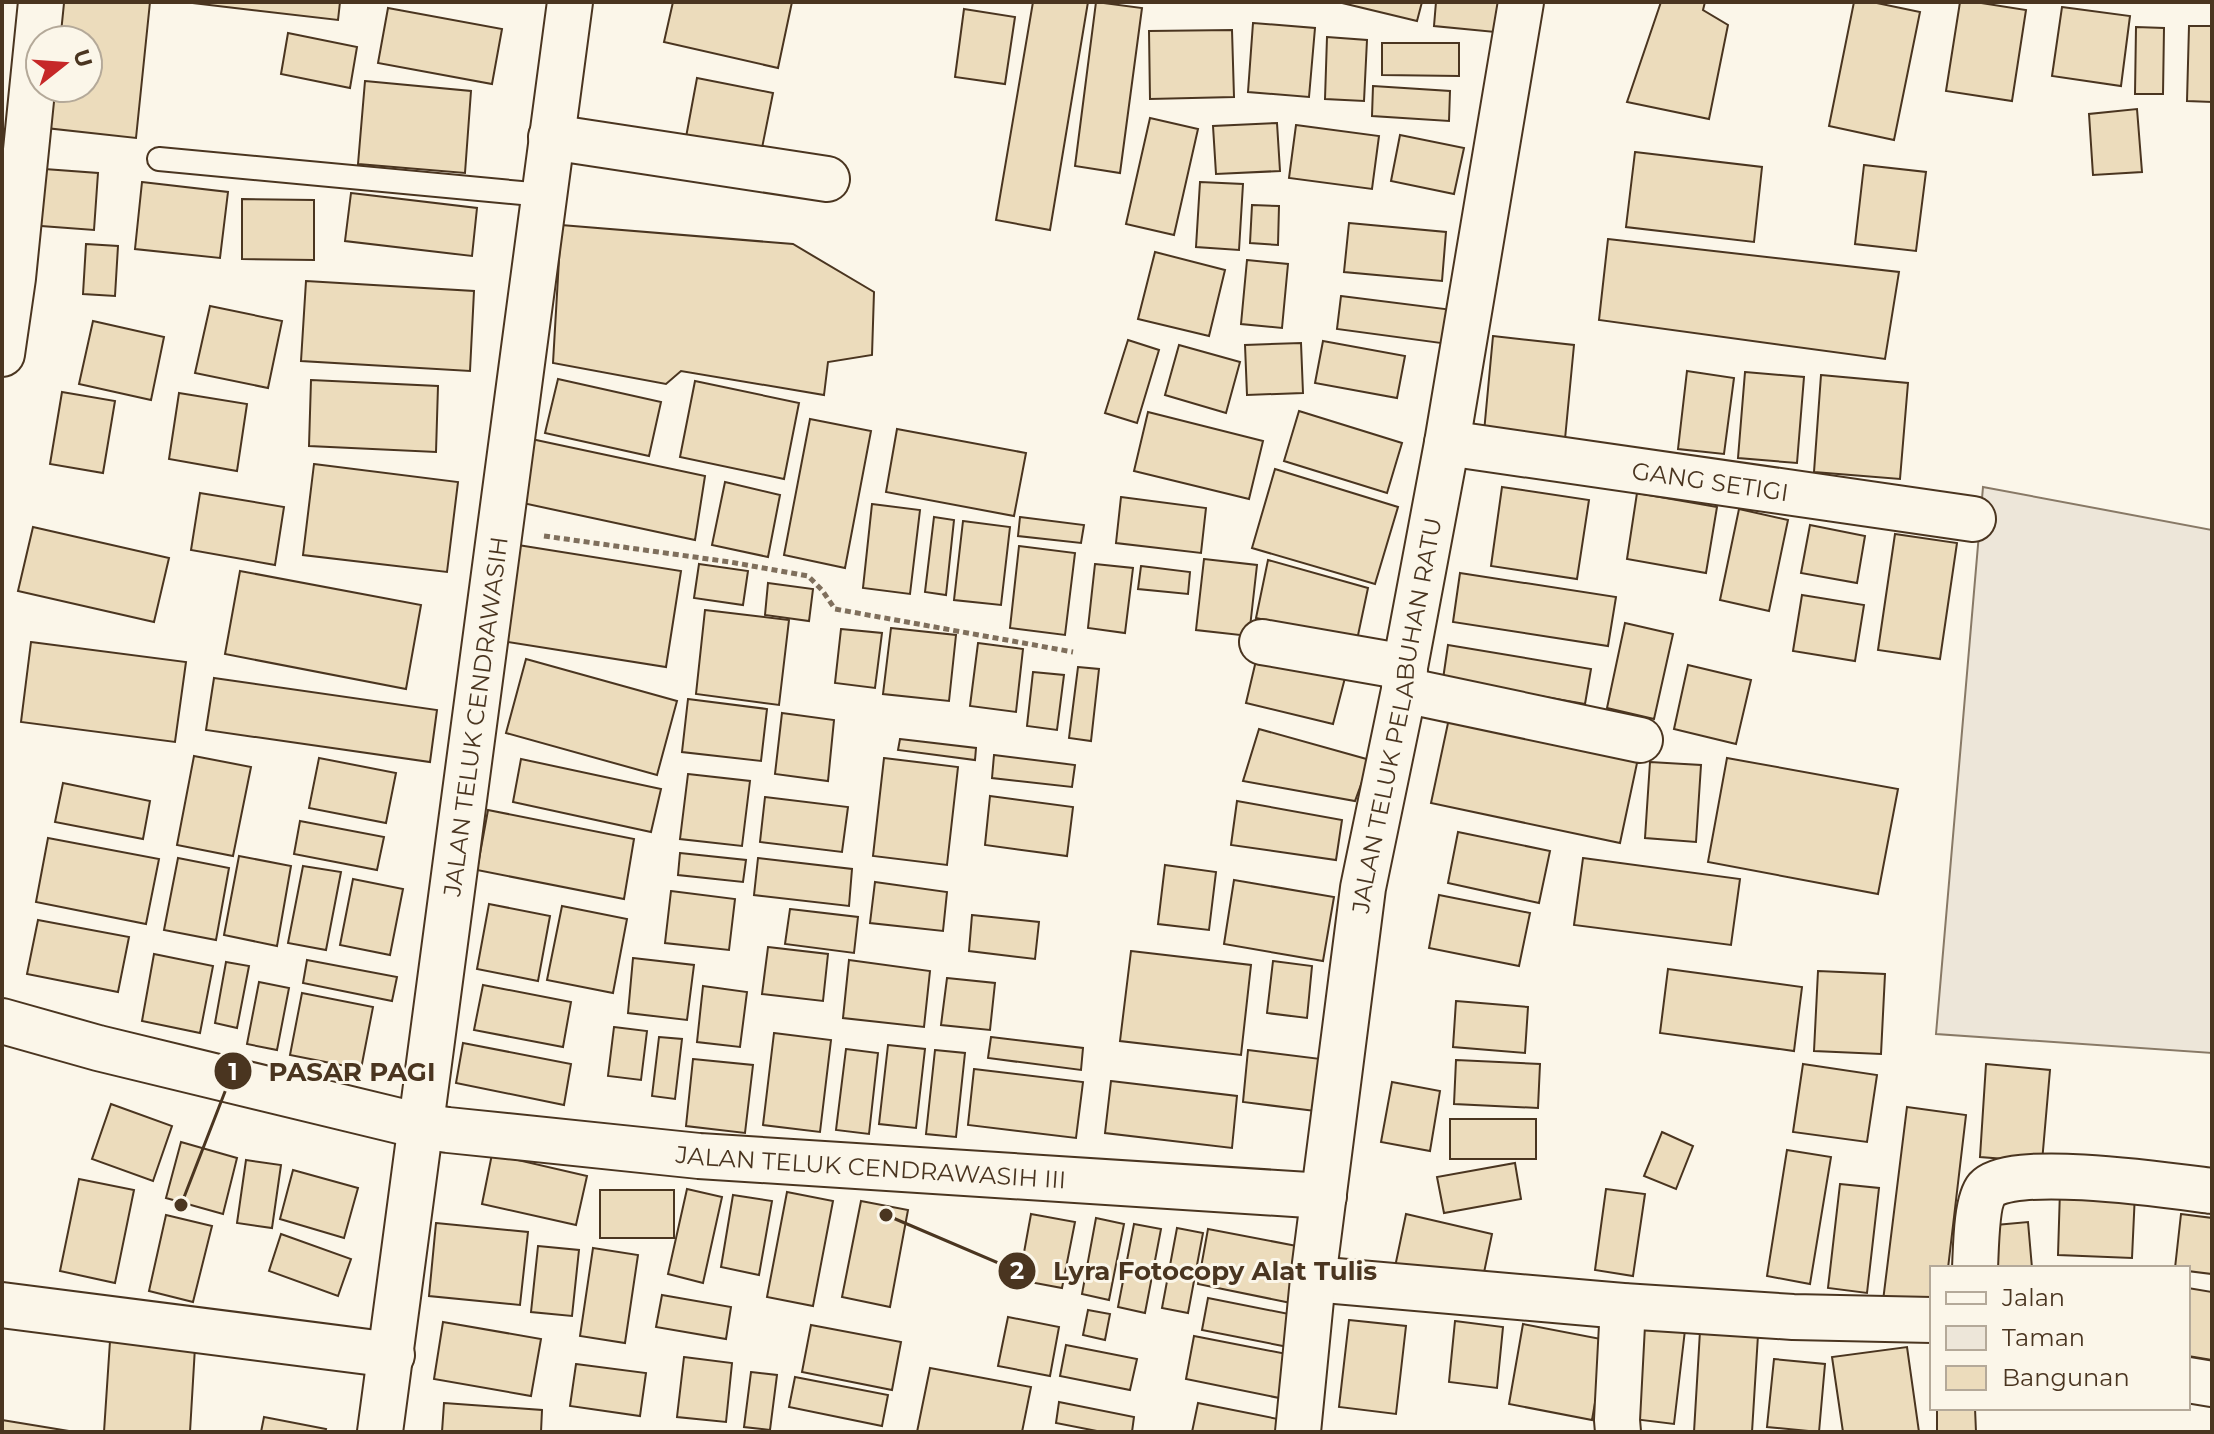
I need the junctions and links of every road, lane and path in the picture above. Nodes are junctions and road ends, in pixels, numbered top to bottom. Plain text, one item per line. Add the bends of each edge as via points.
1 (41, 2) edge
2 (570, 2) edge
3 (1521, 2) edge
4 (551, 137) junction
5 (159, 159) dead end
6 (827, 179) dead end
7 (543, 195) junction
8 (2, 354) edge
9 (1447, 443) junction
10 (1973, 519) dead end
11 (499, 530) junction
12 (1262, 642) dead end
13 (1073, 652) dead end
14 (1404, 678) junction
15 (1640, 740) dead end
16 (2, 1021) edge
17 (420, 1126) junction
18 (2212, 1191) edge
19 (1324, 1196) junction
20 (1975, 1266) edge
21 (1313, 1279) junction
22 (2, 1305) edge
23 (1623, 1306) junction
24 (1930, 1320) edge
25 (392, 1355) junction
26 (2190, 1380) edge
27 (2212, 1384) edge
28 (380, 1432) edge
29 (1298, 1432) edge
30 (1618, 1432) edge

1 - 8 street
2 - 4 street, JALAN TELUK CENDRAWASIH
3 - 9 street, JALAN TELUK PELABUHAN RATU
4 - 6 street
4 - 7 street, JALAN TELUK CENDRAWASIH
5 - 7 lane
7 - 11 street, JALAN TELUK CENDRAWASIH
9 - 10 street, GANG SETIGI
9 - 14 street, JALAN TELUK PELABUHAN RATU
11 - 13 path via 808,576 835,609
11 - 17 street, JALAN TELUK CENDRAWASIH
12 - 14 street
14 - 15 street
14 - 19 street, JALAN TELUK PELABUHAN RATU via 1363,888
16 - 17 street, JALAN TELUK CENDRAWASIH III
17 - 19 street, JALAN TELUK CENDRAWASIH III via 699,1156
17 - 25 street, JALAN TELUK CENDRAWASIH
18 - 20 street via 2063,1176 2003,1180 1988,1188 1982,1200
19 - 21 street, JALAN TELUK PELABUHAN RATU
21 - 23 street
21 - 29 street, JALAN TELUK PELABUHAN RATU
22 - 25 street
23 - 24 street
23 - 30 street
25 - 28 street, JALAN TELUK CENDRAWASIH
26 - 27 street

